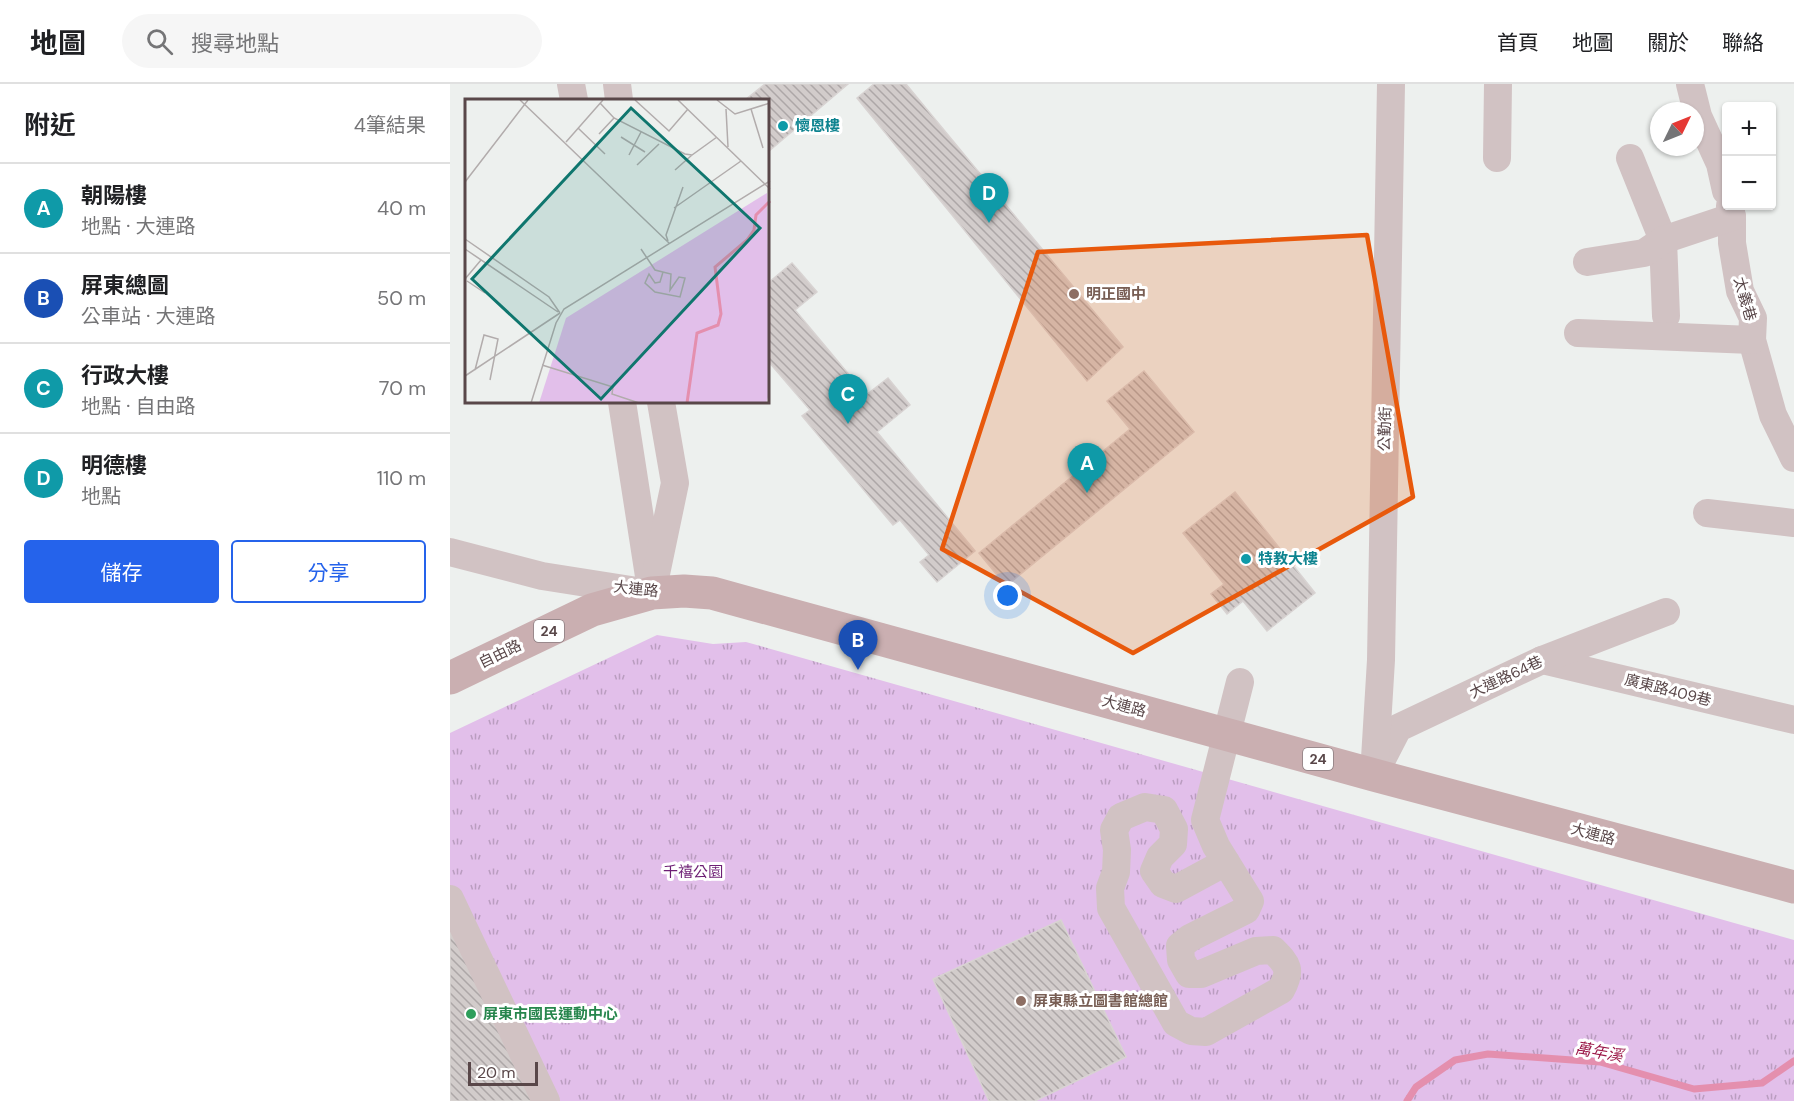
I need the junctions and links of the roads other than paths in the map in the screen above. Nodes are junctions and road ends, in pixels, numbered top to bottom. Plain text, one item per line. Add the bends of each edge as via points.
1 (571, 84) edge
2 (617, 84) edge
3 (1391, 84) edge
4 (1498, 84) edge
5 (1690, 84) edge
6 (573, 99) edge
7 (619, 99) edge
8 (1497, 158) dead end
9 (1630, 158) dead end
10 (1722, 172) edge
11 (1722, 209) edge
12 (1730, 210) edge
13 (1663, 240) junction
14 (1587, 262) dead end
15 (1666, 316) dead end
16 (1578, 333) dead end
17 (1752, 340) junction
18 (621, 404) edge
19 (661, 404) edge
20 (1794, 458) edge
21 (1707, 513) dead end
22 (1794, 523) edge
23 (450, 552) edge
24 (652, 593) junction
25 (1666, 612) dead end
26 (1542, 660) junction
27 (450, 678) edge
28 (1240, 682) dead end
29 (1794, 720) edge
30 (1227, 734) junction
31 (1374, 775) junction
32 (1226, 862) junction
33 (1794, 888) edge
34 (450, 899) edge
35 (546, 1101) edge

1 - 6 street
2 - 7 street
3 - 31 street, 公勤街 via 1381,648
4 - 8 street
5 - 10 street, 太義巷 via 1698,116
9 - 13 street
11 - 13 street
12 - 17 street, 太義巷 via 1731,243 1740,291 1753,318
13 - 14 street via 1644,253
13 - 15 street
16 - 17 street
17 - 20 street, 太義巷 via 1773,415
18 - 24 street
19 - 24 street via 675,483
21 - 22 street
23 - 24 street, 大連路 via 542,576
24 - 27 main road, 自由路 / 24 via 592,610
24 - 30 main road, 大連路 / 24 via 712,593
25 - 26 street, 大連路64巷
26 - 29 street, 廣東路409巷
26 - 31 street, 大連路64巷 via 1398,728
28 - 30 street
30 - 31 main road, 大連路 / 24
30 - 32 street via 1205,820
31 - 33 main road, 大連路 / 24
32 - 32 street via 1250,902 1246,910 1180,946 1180,960 1189,974 1201,974 1256,951 1273,950 1286,963 1288,977 1281,990 1206,1032 1191,1031 1176,1023 1111,908 1110,888 1116,873 1117,850 1114,830 1121,817 1145,807 1164,810 1174,829 1173,844 1160,857 1154,871 1163,884 1176,889
34 - 35 street

